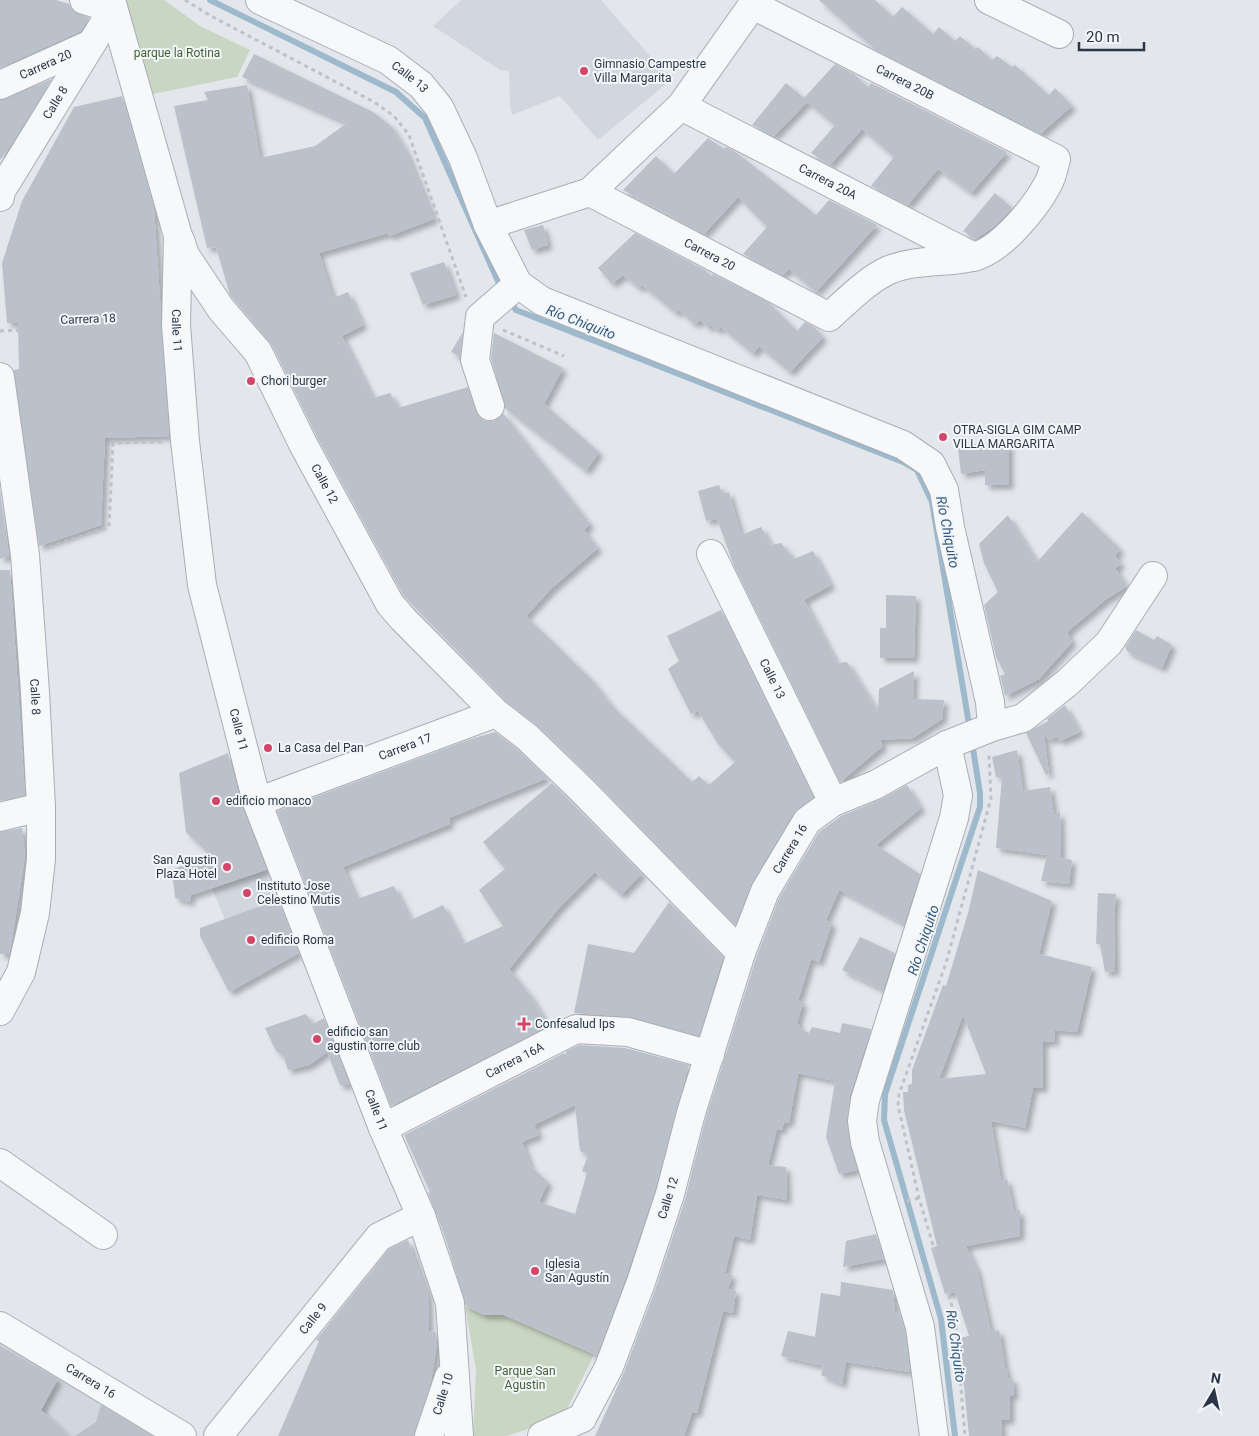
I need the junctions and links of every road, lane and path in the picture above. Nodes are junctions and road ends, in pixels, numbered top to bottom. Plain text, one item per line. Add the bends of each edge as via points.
1 (84, 0) edge
2 (186, 0) edge
3 (260, 0) edge
4 (989, 0) edge
5 (754, 2) edge
6 (112, 4) edge
7 (1058, 34) dead end
8 (91, 44) junction
9 (0, 85) edge
10 (681, 106) junction
11 (590, 192) junction
12 (0, 193) edge
13 (488, 225) junction
14 (178, 236) junction
15 (974, 257) junction
16 (514, 287) junction
17 (482, 315) junction
18 (176, 325) junction
19 (0, 330) edge
20 (564, 356) dead end
21 (0, 378) edge
22 (490, 406) dead end
23 (185, 441) junction
24 (711, 554) dead end
25 (25, 556) junction
26 (1153, 576) dead end
27 (496, 713) junction
28 (969, 736) junction
29 (257, 802) junction
30 (833, 802) junction
31 (41, 806) junction
32 (0, 817) edge
33 (742, 952) junction
34 (0, 1011) edge
35 (710, 1055) junction
36 (382, 1128) junction
37 (0, 1163) edge
38 (420, 1216) junction
39 (103, 1235) dead end
40 (933, 1245) dead end
41 (949, 1295) dead end
42 (0, 1326) edge
43 (455, 1351) junction
44 (587, 1427) edge
45 (182, 1436) edge
46 (218, 1436) edge
47 (430, 1436) edge
48 (459, 1436) edge
49 (542, 1436) edge
50 (934, 1436) edge
51 (965, 1436) edge

1 - 6 street
2 - 17 path via 394,116 409,135 467,299
3 - 13 street, Calle 13 via 388,60 420,86 439,107 463,158
4 - 7 street
5 - 10 street
5 - 15 street, Carrera 20B via 1056,159 1048,183 1030,210 998,244
6 - 8 street, Calle 8
6 - 14 street, Calle 11
8 - 9 street, Carrera 20
8 - 12 street, Calle 8
10 - 11 street
10 - 15 street, Carrera 20A
11 - 13 street
11 - 15 street, Carrera 20 via 829,316 889,270 921,262
13 - 16 street, Calle 13
14 - 18 street, Calle 11
14 - 27 street, Calle 12 via 186,255 221,309 258,352 303,444 390,604
16 - 17 street
16 - 28 street via 903,445 931,464 944,490 990,702
17 - 20 path via 503,330
17 - 22 street via 475,360
18 - 19 path, Carrera 18
18 - 23 street, Calle 11
21 - 25 street, Calle 8
23 - 25 path via 113,443 109,527
23 - 29 street, Calle 11 via 202,585
24 - 30 street, Calle 13
25 - 31 street, Calle 8
26 - 28 street, Carrera 16 via 1109,643 1067,683 1023,718
27 - 29 street, Carrera 17
27 - 33 street, Calle 12 via 527,737 581,789
28 - 30 street, Carrera 16 via 876,785
28 - 40 path via 988,761 991,798 946,963 899,1094 898,1105
28 - 50 street via 954,818 865,1100 862,1121 864,1142 920,1327
29 - 36 street, Calle 11
30 - 33 street, Carrera 16 via 807,821 765,891
31 - 32 street
31 - 34 street, Calle 8 via 41,859 35,913 21,972
33 - 35 street, Calle 12
35 - 36 street, Carrera 16A via 628,1032 576,1029
35 - 44 street, Calle 12 via 641,1282
36 - 38 street, Calle 11
37 - 39 street
38 - 43 street, Calle 11 via 450,1303
38 - 46 street, Calle 9 via 379,1237
41 - 51 path via 955,1318
42 - 45 street, Carrera 16
43 - 47 street, Calle 10 via 445,1394
43 - 48 street, Calle 11
44 - 49 street

